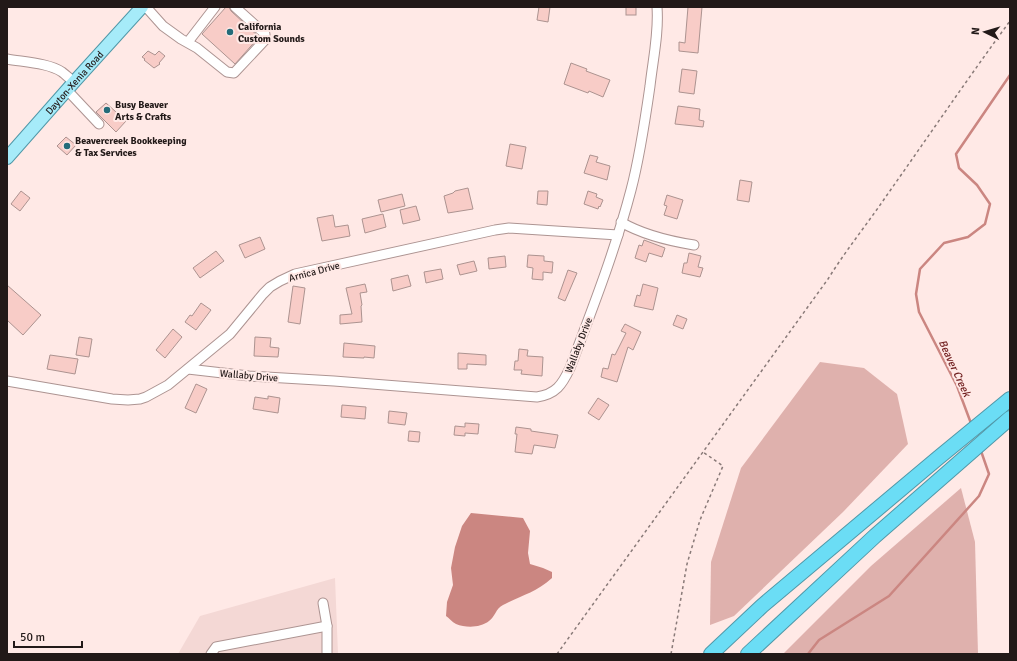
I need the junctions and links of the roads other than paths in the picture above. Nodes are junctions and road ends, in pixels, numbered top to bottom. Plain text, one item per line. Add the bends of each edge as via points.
1 (142, 7) edge
2 (146, 7) edge
3 (215, 7) edge
4 (235, 7) edge
5 (657, 7) edge
6 (188, 42) junction
7 (7, 59) edge
8 (70, 86) junction
9 (99, 124) dead end
10 (7, 158) edge
11 (621, 222) junction
12 (618, 235) junction
13 (694, 246) dead end
14 (188, 369) junction
15 (7, 381) edge
16 (1010, 399) edge
17 (1010, 418) edge
18 (323, 603) dead end
19 (327, 626) junction
20 (211, 654) edge
21 (327, 654) edge
22 (711, 654) edge
23 (748, 654) edge

1 - 8 main road, Dayton-Xenia Road
2 - 6 street via 163,26
3 - 6 street
4 - 6 street via 265,34 265,40 234,73 227,72
5 - 11 street, Wallaby Drive via 656,39 645,121 636,170
7 - 8 street via 43,65 62,72
8 - 9 street
8 - 10 main road, Dayton-Xenia Road
11 - 12 street, Wallaby Drive
11 - 13 street via 638,231
12 - 14 street, Arnica Drive via 509,228 294,274 270,287 234,331
12 - 14 street, Wallaby Drive via 563,384 545,396 249,376
14 - 15 street, Arnica Drive via 160,390 146,398 134,400 98,397
16 - 22 highway via 762,606
17 - 23 highway via 875,536
18 - 19 street
19 - 20 street via 216,647
19 - 21 street

